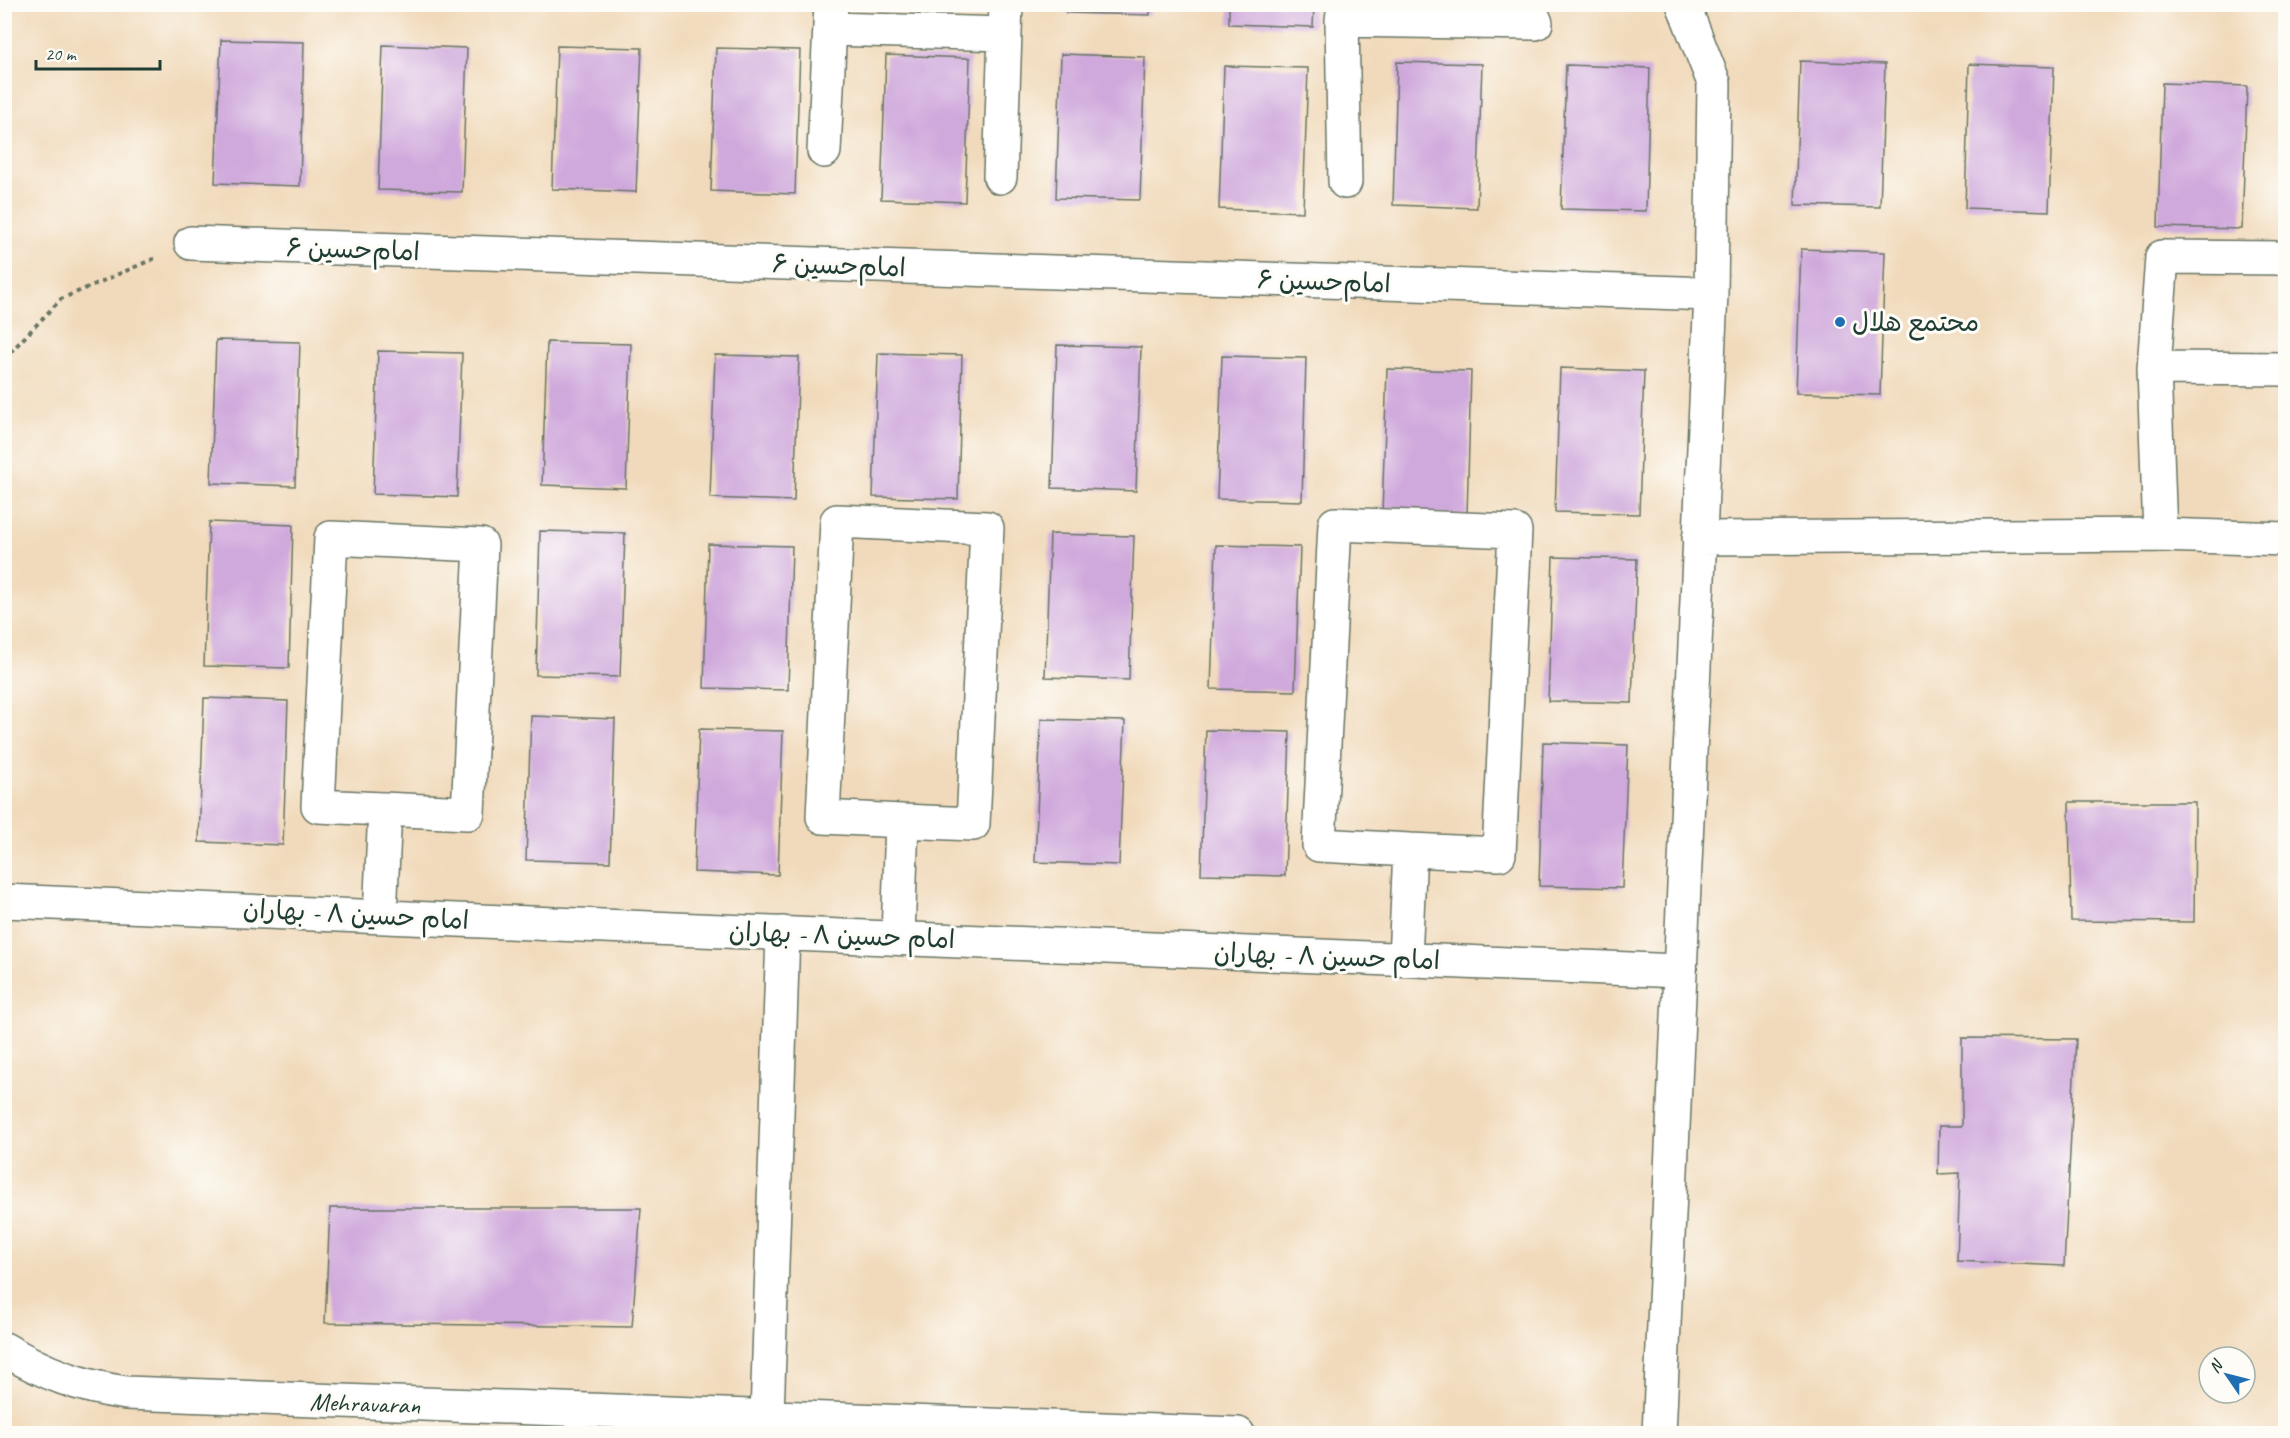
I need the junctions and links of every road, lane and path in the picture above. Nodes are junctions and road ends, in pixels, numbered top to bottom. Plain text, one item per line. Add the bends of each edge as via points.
1 (1528, 4) edge
2 (1683, 4) edge
3 (1343, 12) edge
4 (831, 17) edge
5 (1006, 19) edge
6 (824, 151) dead end
7 (1000, 177) dead end
8 (1346, 182) dead end
9 (191, 243) joint
10 (2286, 258) edge
11 (1711, 294) junction
12 (4, 359) edge
13 (2154, 368) junction
14 (2286, 369) edge
15 (2160, 535) junction
16 (1699, 538) junction
17 (2286, 539) edge
18 (385, 808) junction
19 (902, 820) junction
20 (1410, 850) junction
21 (4, 901) edge
22 (380, 916) junction
23 (783, 933) junction
24 (898, 938) junction
25 (1405, 959) junction
26 (1679, 971) junction
27 (4, 1349) edge
28 (767, 1416) junction
29 (901, 1428) edge
30 (1238, 1434) edge
31 (1659, 1434) edge

1 - 3 street via 1536,23
2 - 11 street via 1714,84
3 - 8 street
4 - 5 street
4 - 6 street
5 - 7 street
9 - 11 street, امام‌حسین ۶
9 - 12 path via 61,298
10 - 13 street via 2162,257
11 - 16 street
13 - 14 street
13 - 15 street
15 - 16 street
15 - 17 street
16 - 26 street
18 - 18 street via 318,806 331,538 481,545 468,813
18 - 22 street
19 - 19 street via 973,824 987,528 837,521 823,817
19 - 24 street
20 - 20 street via 1499,854 1515,531 1335,524 1319,845
20 - 25 street
21 - 22 street, امام حسین ۸ - بهاران
22 - 23 street, امام حسین ۸ - بهاران
23 - 24 street, امام حسین ۸ - بهاران
23 - 28 street
24 - 25 street, امام حسین ۸ - بهاران
25 - 26 street, امام حسین ۸ - بهاران
26 - 31 street
27 - 28 street, Mehravaran via 69,1382 126,1393
28 - 29 street, Mehravaran
29 - 30 street, Mehravaran

